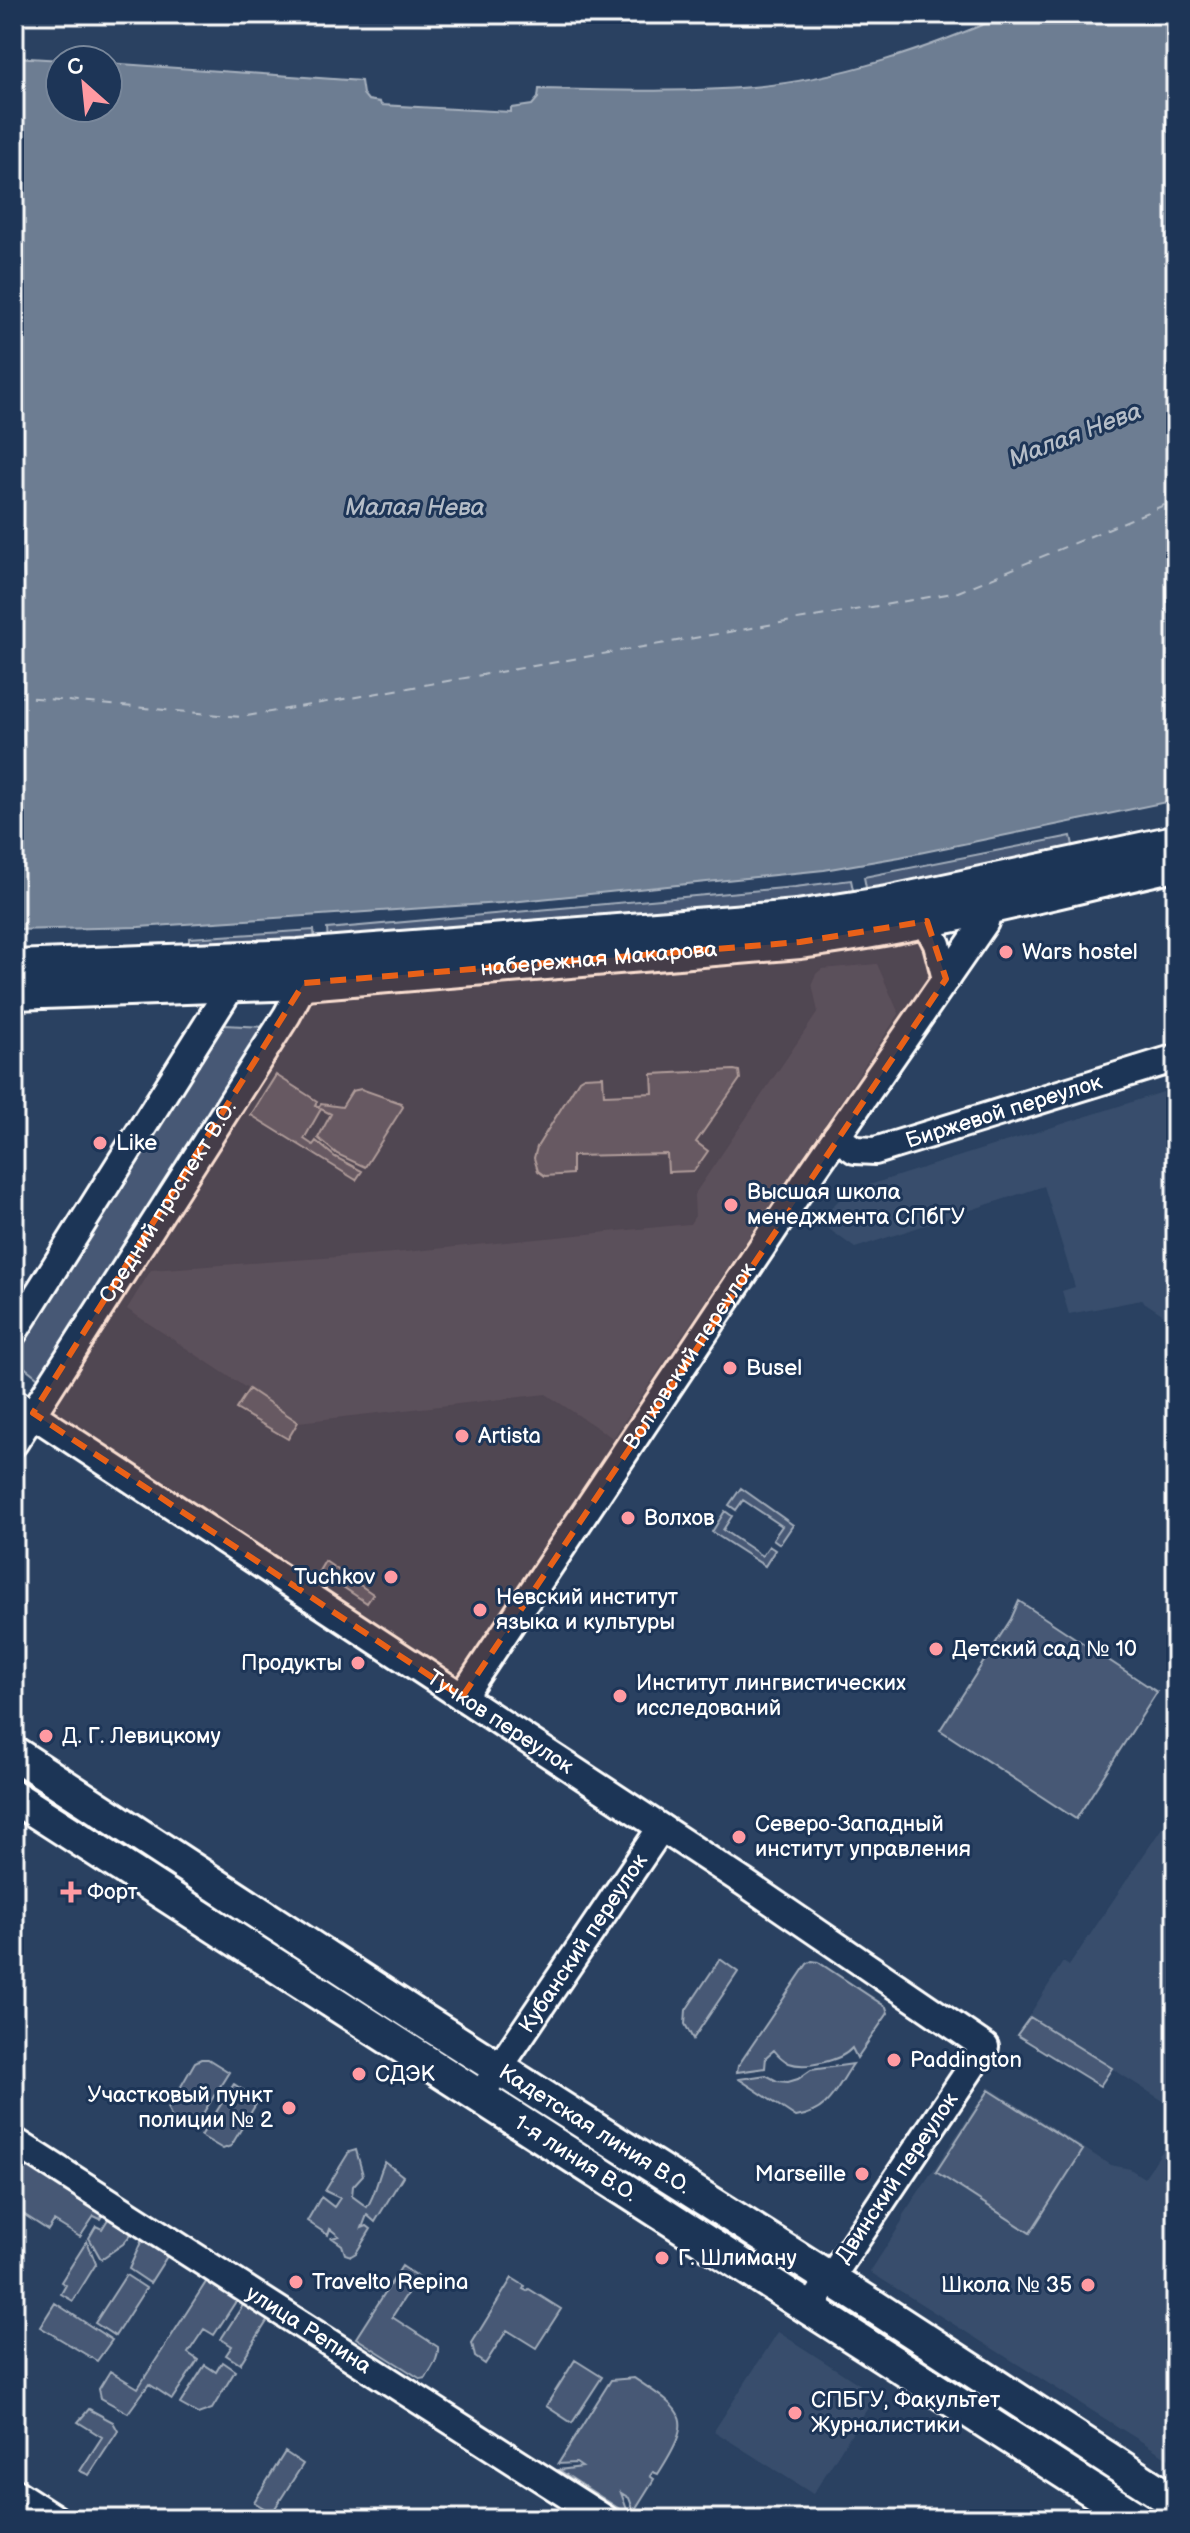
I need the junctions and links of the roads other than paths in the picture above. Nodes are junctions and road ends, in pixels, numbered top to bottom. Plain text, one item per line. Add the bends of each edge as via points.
1 (1176, 842) edge
2 (1176, 864) edge
3 (989, 907) junction
4 (920, 909) junction
5 (250, 958) junction
6 (14, 967) edge
7 (301, 970) junction
8 (946, 979) junction
9 (230, 986) junction
10 (14, 993) edge
11 (1176, 1058) edge
12 (836, 1137) junction
13 (14, 1332) edge
14 (23, 1408) edge
15 (14, 1443) edge
16 (462, 1697) junction
17 (14, 1753) edge
18 (14, 1797) edge
19 (661, 1828) junction
20 (985, 2047) joint
21 (499, 2068) junction
22 (479, 2097) junction
23 (14, 2141) edge
24 (830, 2278) junction
25 (810, 2309) junction
26 (14, 2492) edge
27 (1176, 2503) edge
28 (56, 2519) edge
29 (605, 2519) edge
30 (1137, 2519) edge

1 - 4 main road, набережная Макарова
2 - 3 main road, набережная Макарова
3 - 4 main road, набережная Макарова
3 - 8 street, Волховский переулок via 985,922
4 - 7 main road, набережная Макарова via 797,917
4 - 8 street
5 - 6 main road, набережная Макарова
5 - 7 main road, набережная Макарова
5 - 9 street
7 - 9 main road, набережная Макарова
7 - 14 street, Средний проспект В.О. via 287,1015
8 - 12 street, Волховский переулок
9 - 10 main road, набережная Макарова
9 - 13 street
11 - 12 street, Биржевой переулок via 875,1151 855,1150
12 - 16 street, Волховский переулок
14 - 15 street, Средний проспект В.О.
14 - 16 street, Тучков переулок
16 - 19 street, Тучков переулок
17 - 21 main road, Кадетская линия В.О.
18 - 22 main road, 1-я линия В.О.
19 - 20 street, Тучков переулок
19 - 21 street, Кубанский переулок
20 - 24 street, Двинский переулок
21 - 22 street, Кубанский переулок
21 - 24 main road, Кадетская линия В.О.
22 - 25 main road, 1-я линия В.О.
23 - 29 street, улица Репина
24 - 25 street, Двинский переулок
24 - 27 main road, Кадетская линия В.О.
25 - 30 main road, 1-я линия В.О.
26 - 28 street

